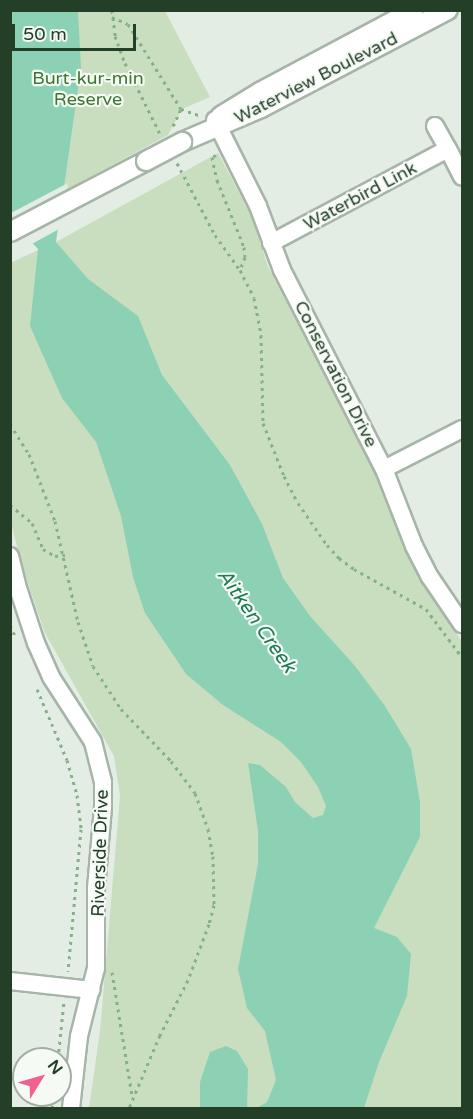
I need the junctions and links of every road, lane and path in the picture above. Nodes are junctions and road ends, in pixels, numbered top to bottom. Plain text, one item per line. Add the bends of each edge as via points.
1 (112, 10) edge
2 (448, 10) edge
3 (112, 17) junction
4 (403, 18) edge
5 (182, 109) junction
6 (217, 123) junction
7 (173, 126) dead end
8 (435, 126) dead end
9 (174, 148) junction
10 (228, 148) junction
11 (448, 149) junction
12 (462, 177) edge
13 (10, 232) edge
14 (271, 243) junction
15 (240, 270) junction
16 (10, 424) edge
17 (462, 429) edge
18 (384, 469) junction
19 (10, 505) edge
20 (65, 555) junction
21 (10, 556) edge
22 (462, 624) edge
23 (10, 626) edge
24 (15, 636) dead end
25 (462, 657) edge
26 (33, 679) dead end
27 (96, 968) junction
28 (10, 981) edge
29 (66, 987) junction
30 (92, 990) junction
31 (59, 1047) edge
32 (132, 1098) junction
33 (71, 1108) edge
34 (129, 1108) edge

1 - 3 path
2 - 4 street, Waterview Boulevard
3 - 5 path via 128,24
3 - 9 path via 124,63
4 - 6 street, Waterview Boulevard via 260,92
5 - 6 path
5 - 7 path
6 - 9 street, Waterview Boulevard
6 - 10 street, Conservation Drive
8 - 11 street
9 - 13 street, Waterview Boulevard, bridge
9 - 15 path via 215,235
10 - 14 street, Conservation Drive via 258,206
10 - 15 path via 212,157 244,247
11 - 12 street
11 - 14 street, Waterbird Link
14 - 18 street, Conservation Drive
15 - 25 path via 254,298 259,322 263,423 298,503 339,558 426,609
16 - 20 path via 43,487
17 - 18 street
18 - 22 street, Conservation Drive via 420,556
19 - 20 path via 32,523 43,549 55,556
20 - 32 path via 78,622 93,666 121,709 171,761 195,794 213,856 214,905 209,924 188,980
21 - 27 street, Riverside Drive via 51,677 84,724 99,760 103,807 96,889
23 - 24 path
26 - 29 path via 67,760 81,829
27 - 30 street, Riverside Drive
27 - 32 path via 110,970 114,976
28 - 29 street
29 - 30 street
29 - 31 path
30 - 33 street, Riverside Drive via 79,1036
32 - 34 path

